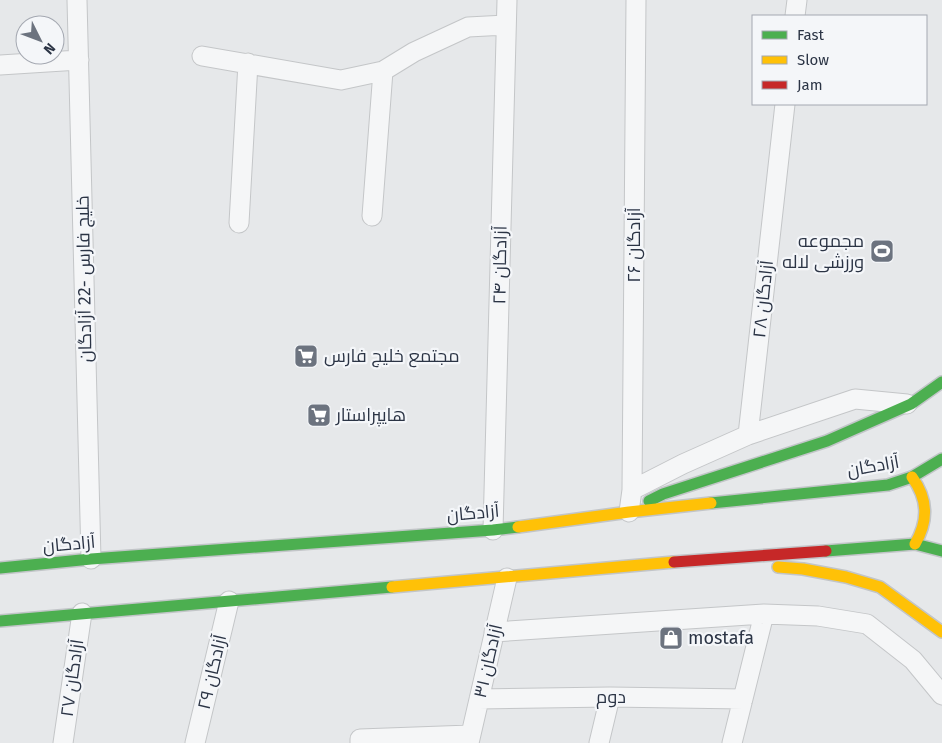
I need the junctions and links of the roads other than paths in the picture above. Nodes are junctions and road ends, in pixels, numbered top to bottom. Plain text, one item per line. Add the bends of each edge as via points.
1 (78, 0) edge
2 (506, 0) edge
3 (636, 0) edge
4 (797, 0) edge
5 (795, 15) edge
6 (506, 25) junction
7 (202, 56) dead end
8 (79, 60) junction
9 (248, 63) junction
10 (0, 65) edge
11 (383, 71) junction
12 (785, 105) edge
13 (372, 216) dead end
14 (239, 223) dead end
15 (942, 382) edge
16 (911, 404) junction
17 (748, 435) junction
18 (942, 459) edge
19 (912, 477) junction
20 (632, 490) junction
21 (629, 512) junction
22 (493, 530) junction
23 (915, 544) junction
24 (942, 550) edge
25 (91, 559) junction
26 (676, 562) junction
27 (0, 568) edge
28 (507, 578) junction
29 (229, 601) junction
30 (82, 613) junction
31 (764, 614) junction
32 (0, 621) edge
33 (494, 632) junction
34 (942, 632) edge
35 (942, 695) edge
36 (610, 697) junction
37 (479, 699) junction
38 (743, 699) junction
39 (469, 739) edge
40 (63, 743) edge
41 (195, 743) edge
42 (360, 743) edge
43 (600, 743) edge
44 (732, 743) edge

1 - 8 street, خلیج فارس -22 آزادگان
2 - 6 street, ۲۴ آزادگان
3 - 20 street, ۲۶ آزادگان
4 - 5 street
6 - 11 street via 468,27 414,52
6 - 22 street, ۲۴ آزادگان
7 - 9 street
8 - 10 street
8 - 25 street, خلیج فارس -22 آزادگان
9 - 11 street via 341,80
9 - 14 street
11 - 13 street
12 - 17 street, ۲۸ آزادگان
15 - 16 main road
16 - 17 street via 854,399
16 - 21 main road via 827,441 663,494
17 - 20 street
18 - 19 main road, آزادگان
19 - 21 main road, آزادگان via 888,485
19 - 23 main road via 922,492 927,509 924,528
20 - 21 street, ۲۶ آزادگان
21 - 22 main road, آزادگان
22 - 25 main road, آزادگان
23 - 24 main road
23 - 26 main road
25 - 27 main road, آزادگان
26 - 28 main road
26 - 34 main road via 803,569 846,577 880,587
28 - 29 main road
28 - 33 street, ۳۱ آزادگان
29 - 30 main road
29 - 41 street, ۲۹ آزادگان
30 - 32 main road
30 - 40 street, ۲۷ آزادگان
31 - 33 street
31 - 35 street via 818,616 867,624 913,660
31 - 38 street
33 - 37 street, ۳۱ آزادگان
36 - 37 street, دوم
36 - 38 street, دوم
36 - 43 street
37 - 39 street, ۳۱ آزادگان
38 - 44 street
39 - 42 street via 360,739

